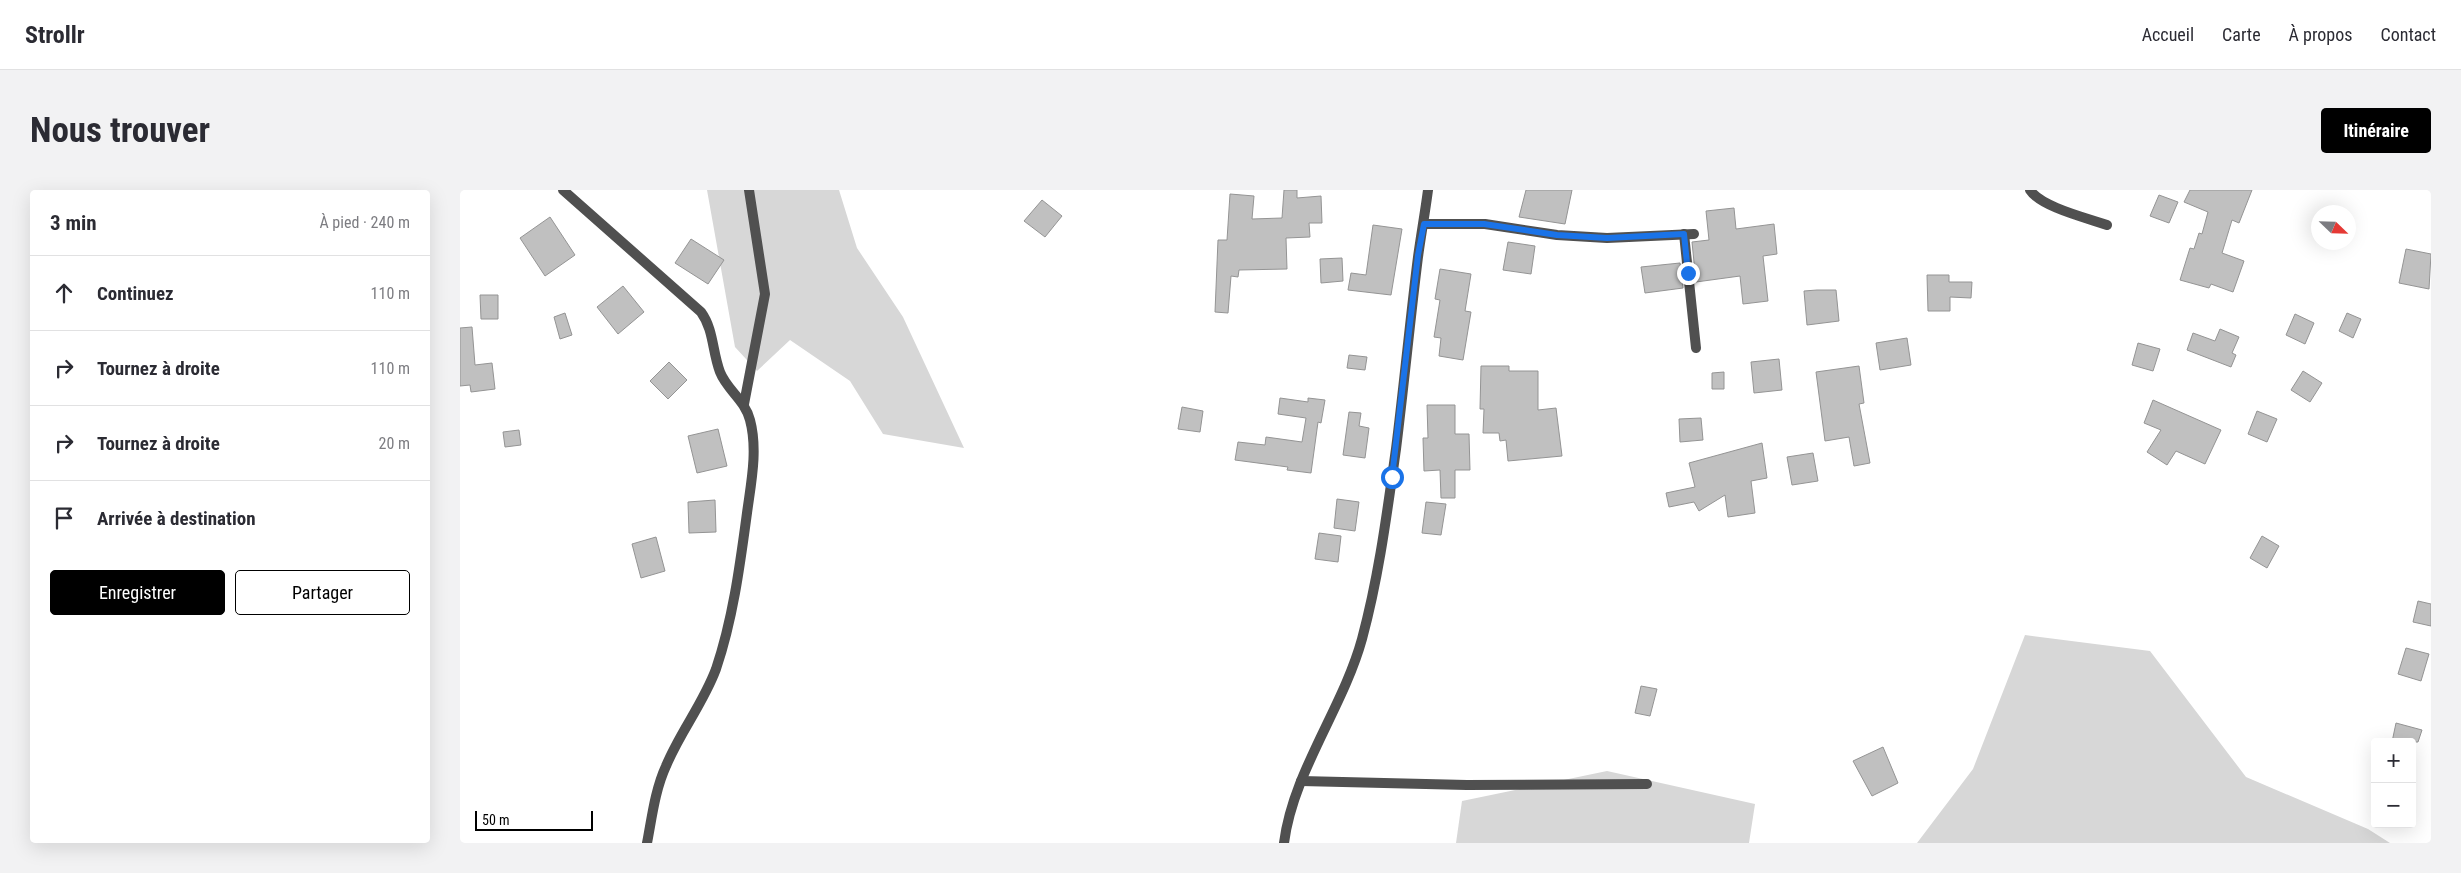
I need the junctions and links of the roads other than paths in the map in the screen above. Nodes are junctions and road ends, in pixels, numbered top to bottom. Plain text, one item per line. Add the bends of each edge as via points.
1 (563, 190) edge
2 (749, 190) edge
3 (1428, 190) edge
4 (2030, 190) edge
5 (1424, 224) junction
6 (2107, 225) dead end
7 (1696, 348) dead end
8 (744, 404) junction
9 (1301, 781) junction
10 (1647, 784) dead end
11 (647, 843) edge
12 (1284, 843) edge

1 - 8 street via 701,312 708,322 721,374
2 - 8 street via 766,294
3 - 5 street
4 - 6 street via 2046,203
5 - 7 street via 1484,224 1557,235 1607,238 1689,234
5 - 9 street via 1388,516 1376,582 1361,641 1338,703
8 - 11 street via 753,439 753,472 728,623 705,696 666,765
9 - 10 street via 1467,785
9 - 12 street

